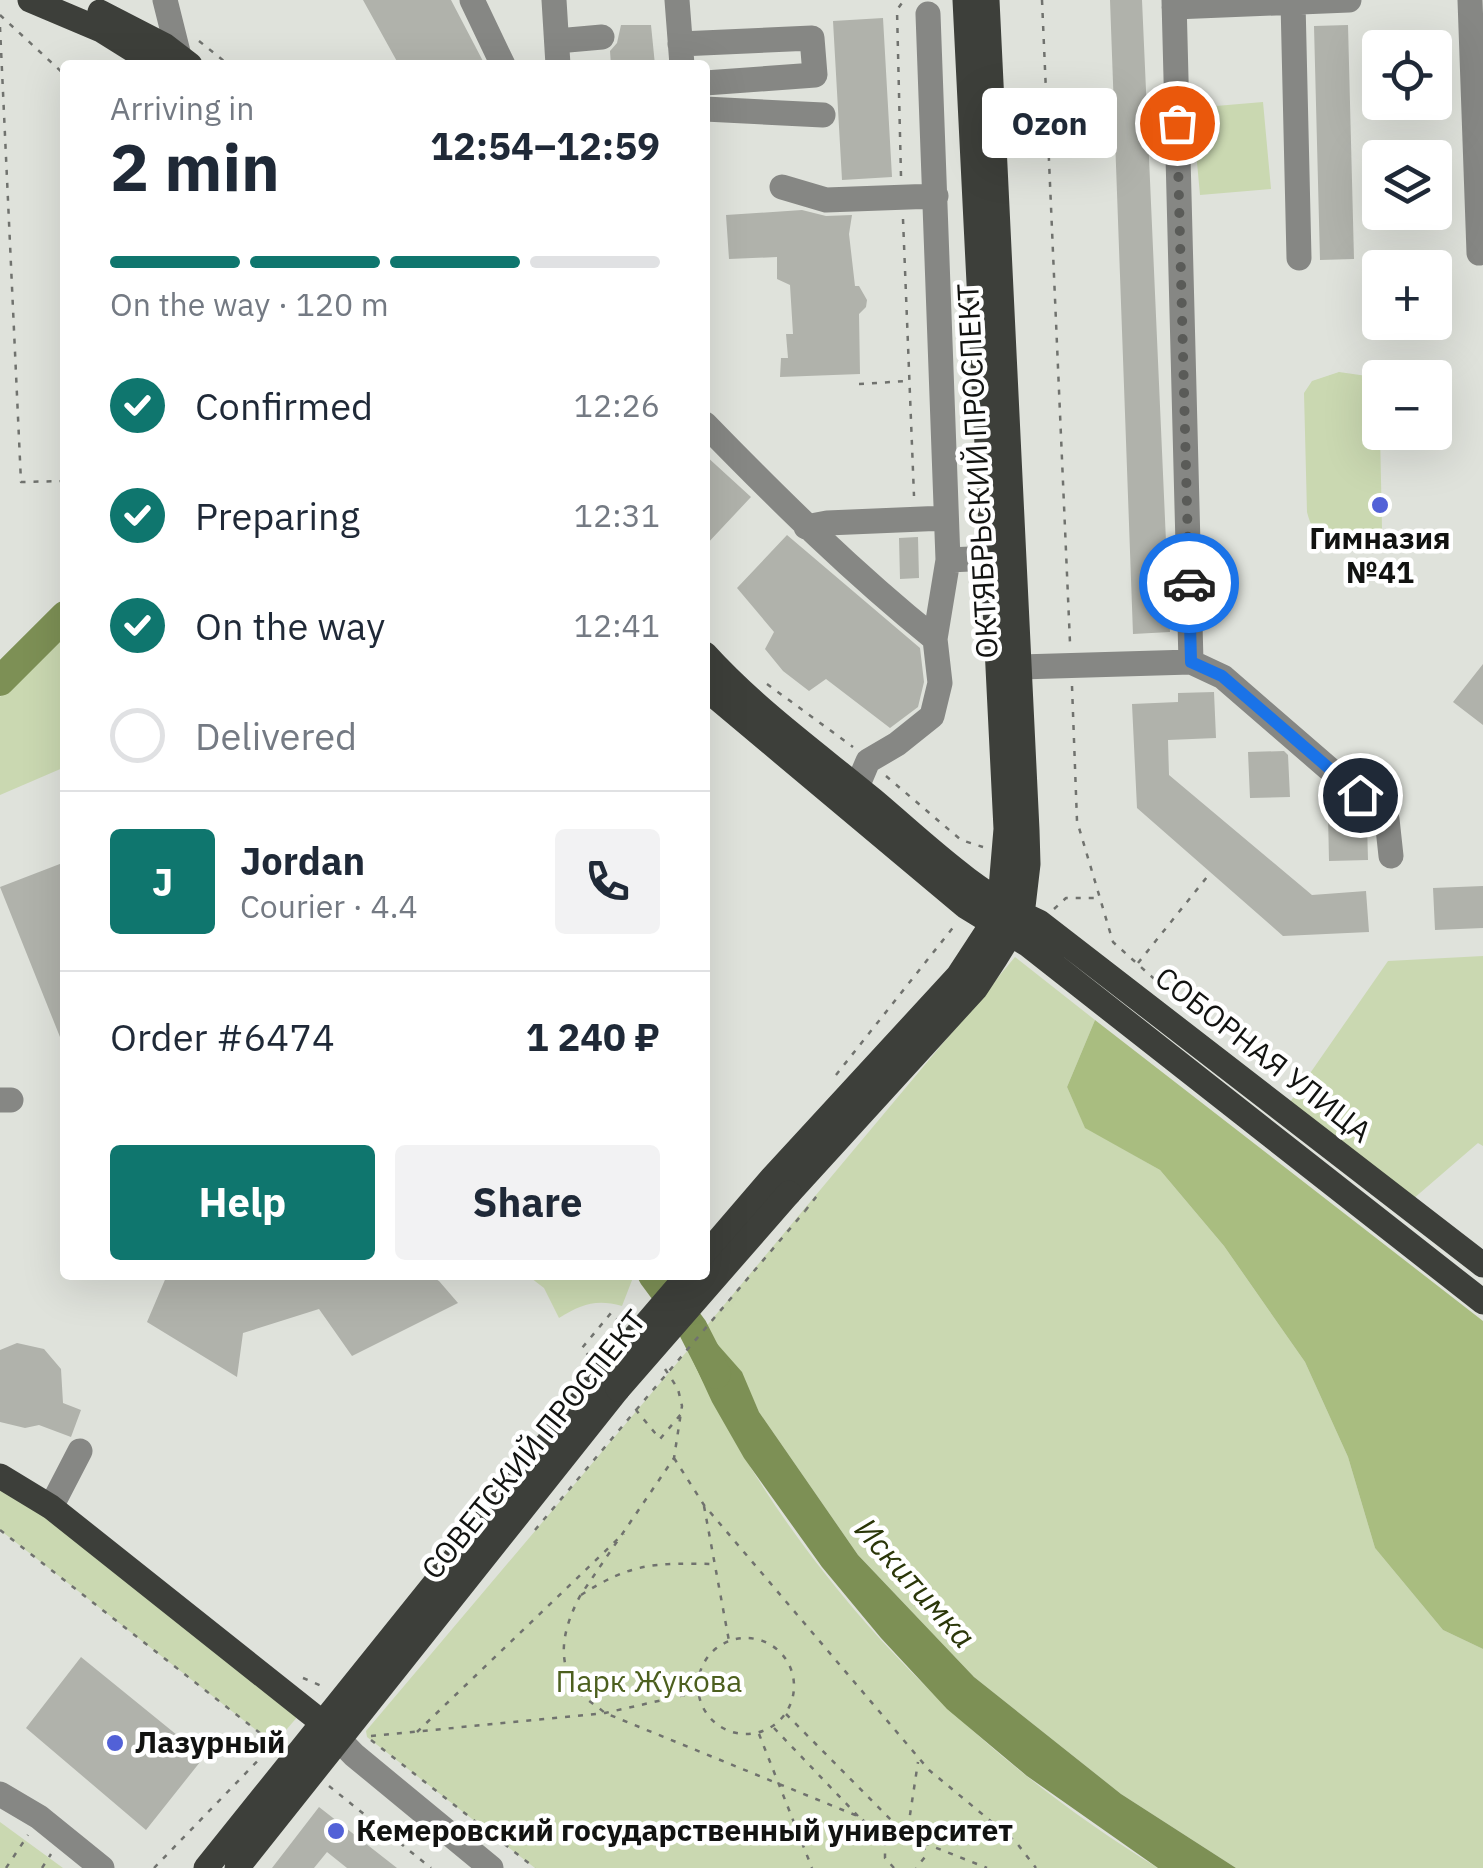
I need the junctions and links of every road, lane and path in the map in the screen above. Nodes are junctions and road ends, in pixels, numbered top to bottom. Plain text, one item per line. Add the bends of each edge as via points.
1 (30, 0) edge
2 (76, 0) edge
3 (166, 0) edge
4 (472, 0) edge
5 (554, 0) edge
6 (678, 0) edge
7 (686, 0) edge
8 (904, 0) edge
9 (1042, 0) edge
10 (1349, 0) edge
11 (1470, 0) edge
12 (1293, 2) edge
13 (1174, 4) edge
14 (976, 5) edge
15 (925, 7) edge
16 (0, 15) edge
17 (0, 26) edge
18 (194, 34) dead end
19 (602, 37) dead end
20 (557, 53) edge
21 (681, 54) edge
22 (168, 60) edge
23 (173, 60) edge
24 (175, 60) edge
25 (223, 60) edge
26 (501, 60) edge
27 (60, 70) edge
28 (710, 83) edge
29 (710, 109) edge
30 (823, 115) dead end
31 (782, 187) dead end
32 (902, 196) junction
33 (936, 196) junction
34 (1478, 254) dead end
35 (1299, 258) dead end
36 (909, 381) junction
37 (859, 384) dead end
38 (710, 429) edge
39 (60, 481) edge
40 (914, 510) dead end
41 (946, 518) junction
42 (806, 528) junction
43 (993, 558) junction
44 (948, 560) junction
45 (934, 639) junction
46 (710, 659) edge
47 (1191, 662) junction
48 (1070, 666) junction
49 (1020, 667) junction
50 (762, 680) dead end
51 (710, 692) edge
52 (868, 761) junction
53 (857, 787) junction
54 (984, 847) dead end
55 (1391, 856) dead end
56 (1206, 877) dead end
57 (1006, 918) junction
58 (1137, 964) junction
59 (1179, 1002) dead end
60 (1270, 1102) junction
61 (1256, 1125) junction
62 (789, 1194) junction
63 (710, 1252) edge
64 (1483, 1266) edge
65 (710, 1272) edge
66 (684, 1280) edge
67 (702, 1280) edge
68 (1483, 1302) edge
69 (623, 1326) dead end
70 (658, 1361) dead end
71 (606, 1375) junction
72 (636, 1410) junction
73 (682, 1413) junction
74 (80, 1451) dead end
75 (674, 1458) junction
76 (0, 1476) edge
77 (704, 1505) junction
78 (51, 1507) junction
79 (630, 1527) junction
80 (0, 1530) edge
81 (533, 1532) dead end
82 (715, 1564) junction
83 (580, 1596) junction
84 (729, 1640) junction
85 (698, 1692) junction
86 (605, 1713) junction
87 (786, 1714) junction
88 (773, 1726) junction
89 (366, 1730) dead end
90 (331, 1731) junction
91 (416, 1732) junction
92 (759, 1732) junction
93 (367, 1737) junction
94 (919, 1758) junction
95 (328, 1785) dead end
96 (780, 1785) junction
97 (0, 1794) edge
98 (40, 1817) junction
99 (860, 1817) junction
100 (900, 1830) junction
101 (908, 1830) junction
102 (884, 1843) junction
103 (924, 1843) junction
104 (6, 1868) edge
105 (102, 1868) edge
106 (154, 1868) edge
107 (206, 1868) edge
108 (237, 1868) edge
109 (431, 1868) edge
110 (491, 1868) edge
111 (536, 1868) edge
112 (812, 1868) edge
113 (892, 1868) edge
114 (916, 1868) edge
115 (987, 1868) edge
116 (1036, 1868) edge

1 - 22 main road
2 - 23 main road via 164,45
3 - 24 street
4 - 26 street
5 - 20 street
6 - 7 street
6 - 21 street
8 - 32 path via 897,10
9 - 48 path
10 - 12 street
11 - 34 street
12 - 13 street
12 - 35 street
13 - 47 street
14 - 15 street
14 - 43 main road, ОКТЯБРЬСКИЙ ПРОСПЕКТ
14 - 49 main road, ОКТЯБРЬСКИЙ ПРОСПЕКТ
15 - 33 street
16 - 27 path
17 - 39 path via 21,482
18 - 25 path
19 - 20 street
21 - 28 street via 812,38 814,75
29 - 30 street
31 - 32 street via 826,200
32 - 33 street
32 - 36 path
33 - 41 street
36 - 37 path
36 - 40 path
38 - 42 street
41 - 42 street
41 - 44 street
42 - 45 street
43 - 44 street
43 - 57 main road, ОКТЯБРЬСКИЙ ПРОСПЕКТ
44 - 45 street
45 - 52 street via 940,683 932,716
46 - 53 main road
47 - 48 street
47 - 55 street via 1222,676 1387,819
48 - 49 street
48 - 58 path via 1078,822 1112,942
49 - 57 main road, ОКТЯБРЬСКИЙ ПРОСПЕКТ via 1028,864
50 - 52 path
51 - 57 main road via 965,906
52 - 53 street
52 - 54 path via 960,840
53 - 57 main road via 974,883
56 - 58 path
57 - 60 main road, СОБОРНАЯ УЛИЦА via 1039,922
57 - 61 main road, СОБОРНАЯ УЛИЦА via 1027,944
57 - 62 main road, СОВЕТСКИЙ ПРОСПЕКТ via 976,988
58 - 59 path
60 - 61 street
60 - 64 main road, СОБОРНАЯ УЛИЦА
61 - 68 main road, СОБОРНАЯ УЛИЦА
62 - 63 main road, СОВЕТСКИЙ ПРОСПЕКТ
62 - 65 main road, СОВЕТСКИЙ ПРОСПЕКТ, bridge
62 - 72 path, bridge
66 - 71 main road, СОВЕТСКИЙ ПРОСПЕКТ, bridge
67 - 71 main road, СОВЕТСКИЙ ПРОСПЕКТ, bridge
69 - 71 path via 611,1314 582,1348
70 - 73 path via 678,1389
71 - 90 main road, СОВЕТСКИЙ ПРОСПЕКТ
72 - 73 path via 660,1439
72 - 81 path
73 - 75 path
74 - 78 street
75 - 77 path
75 - 79 path
76 - 78 main road
77 - 82 path
77 - 94 path
78 - 90 main road
79 - 83 path
79 - 91 path
80 - 106 path via 274,1744
82 - 83 path via 635,1566
82 - 84 path
83 - 86 path via 563,1640 565,1663 575,1688
84 - 85 path via 705,1661
84 - 87 path via 761,1640 787,1659 794,1690
85 - 86 path
85 - 92 path via 722,1728
86 - 91 path
86 - 96 path
87 - 88 path
87 - 100 path
88 - 92 path
88 - 99 path
89 - 93 path
90 - 107 main road, СОВЕТСКИЙ ПРОСПЕКТ
90 - 108 main road, СОВЕТСКИЙ ПРОСПЕКТ
90 - 110 street
91 - 93 path
92 - 96 path
93 - 111 path
94 - 101 path
94 - 116 path via 1016,1842
95 - 109 path
96 - 99 path
96 - 112 path
97 - 98 street
98 - 104 path
98 - 105 street
99 - 102 path
100 - 101 path
100 - 102 path
101 - 103 path
102 - 113 path
103 - 114 path
103 - 115 path

